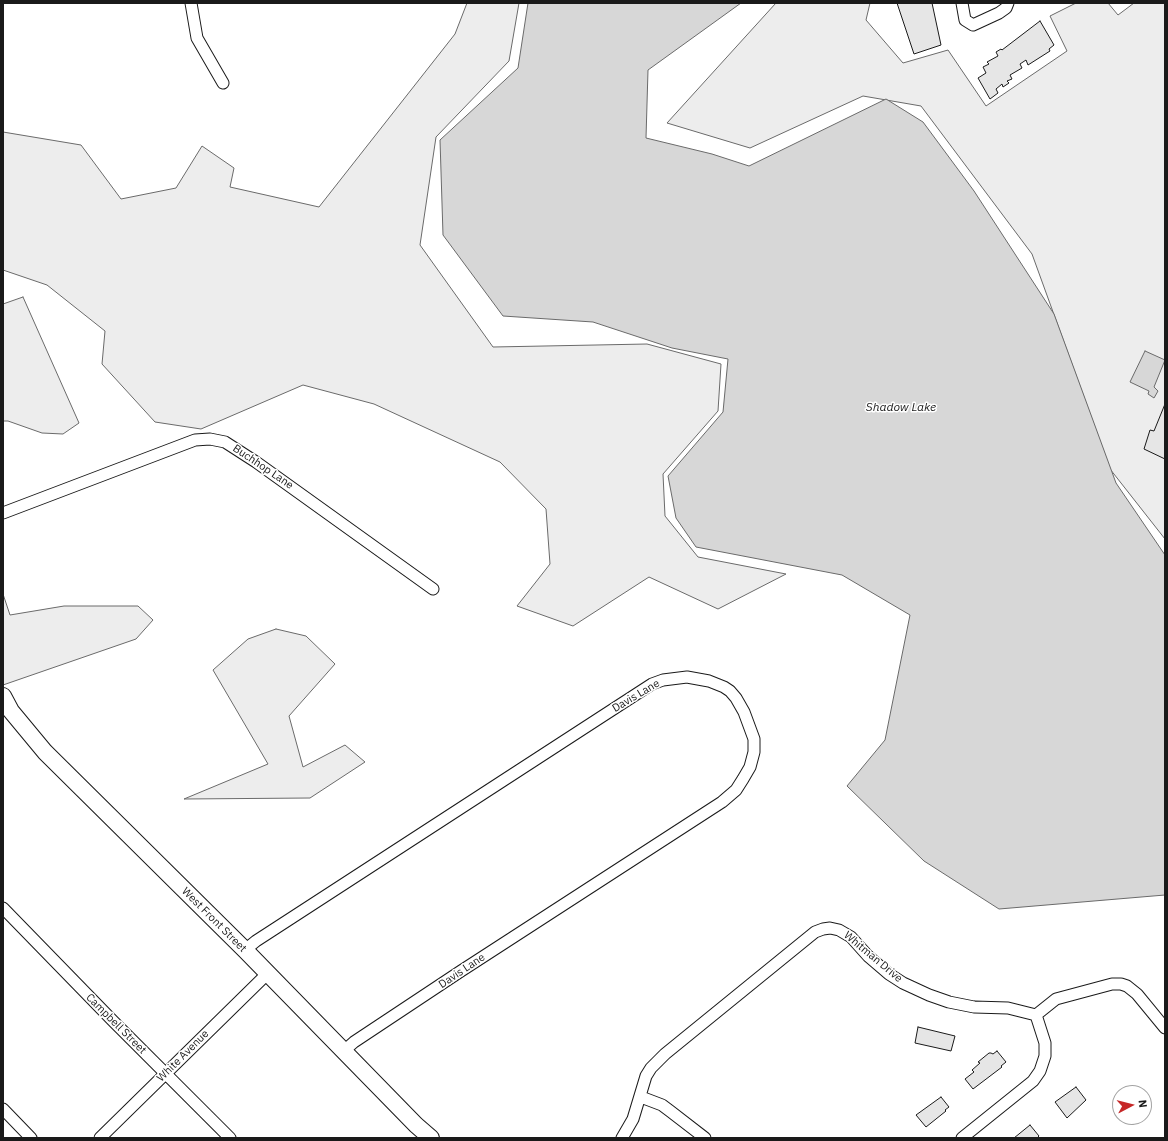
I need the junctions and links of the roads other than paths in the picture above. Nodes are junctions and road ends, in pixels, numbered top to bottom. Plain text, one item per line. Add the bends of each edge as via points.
1 (191, 3) edge
2 (962, 3) edge
3 (1008, 3) edge
4 (223, 83) dead end
5 (3, 513) edge
6 (433, 589) dead end
7 (3, 696) edge
8 (7, 713) edge
9 (3, 908) edge
10 (245, 950) junction
11 (267, 974) junction
12 (1036, 1015) junction
13 (1165, 1028) edge
14 (344, 1051) junction
15 (166, 1074) junction
16 (640, 1097) junction
17 (3, 1109) edge
18 (31, 1138) edge
19 (100, 1138) edge
20 (230, 1138) edge
21 (431, 1138) edge
22 (622, 1138) edge
23 (705, 1138) edge
24 (962, 1138) edge

1 - 4 street via 197,38
2 - 3 street via 965,20 973,25 999,14
5 - 6 street, Buchhop Lane via 195,440 210,438 225,442 256,462
7 - 8 street, West Front Street
8 - 10 street, West Front Street
9 - 15 street, Campbell Street
10 - 11 street, West Front Street
10 - 14 street, Davis Lane via 256,940 652,684 687,677 708,681 730,691 744,712 754,740 750,766 736,790 722,802 461,971
11 - 14 street, West Front Street
11 - 15 street, White Avenue
12 - 13 street via 1056,999 1112,984 1121,984 1137,994
12 - 16 street, Whitman Drive via 1008,1008 974,1007 929,995 889,974 851,937 839,930 823,929 809,937 665,1054 646,1076
12 - 24 street via 1045,1043 1046,1056 1040,1071 1033,1081
14 - 21 street, West Front Street
15 - 19 street, White Avenue
15 - 20 street, Campbell Street
16 - 22 street, Whitman Drive via 633,1119
16 - 23 street via 662,1105
17 - 18 street

